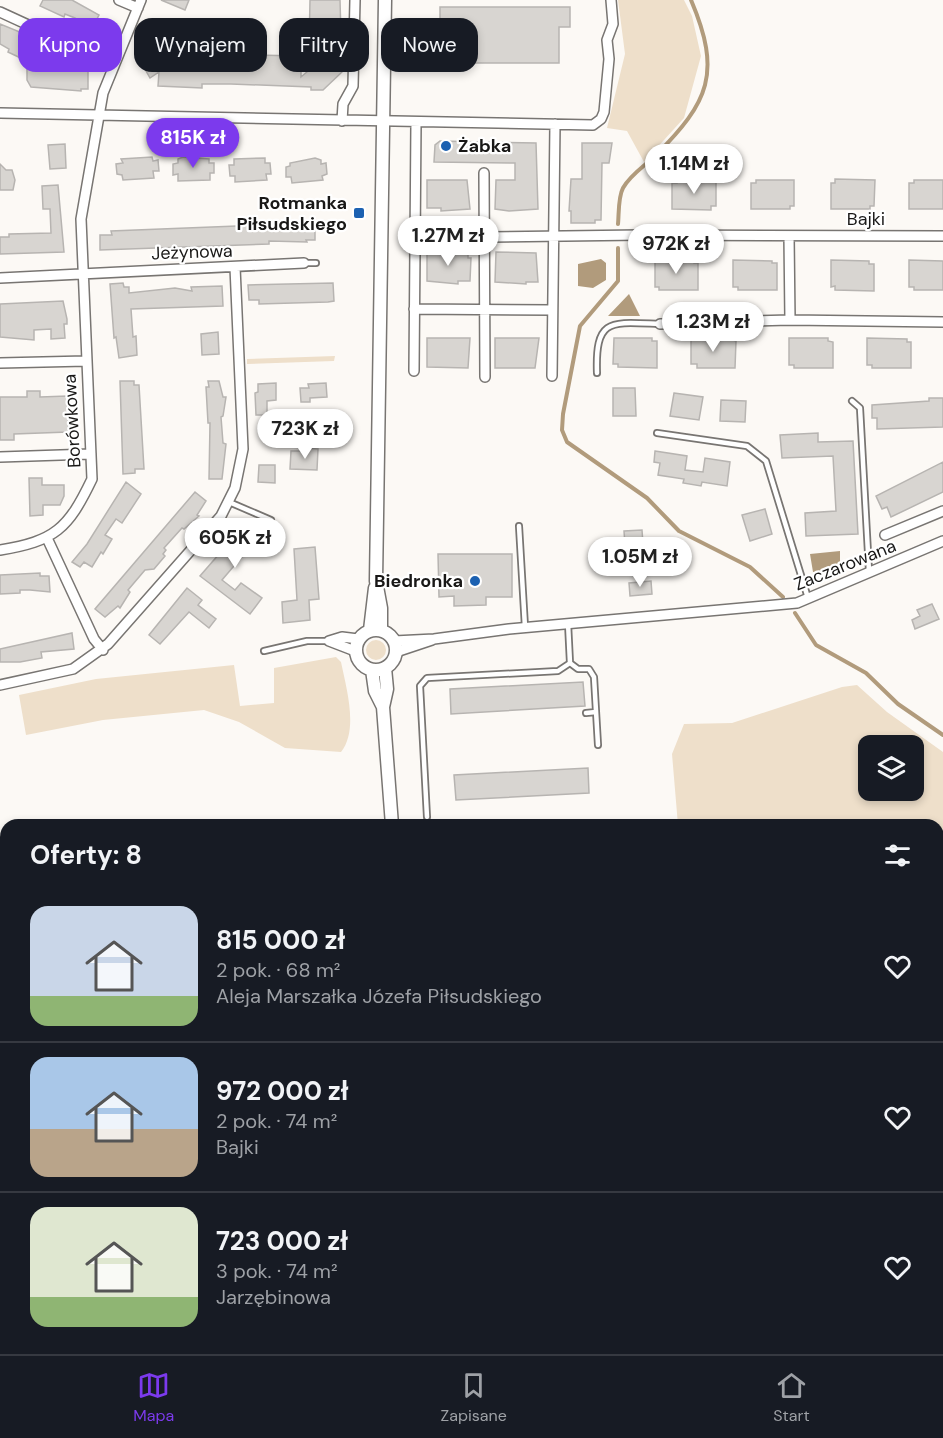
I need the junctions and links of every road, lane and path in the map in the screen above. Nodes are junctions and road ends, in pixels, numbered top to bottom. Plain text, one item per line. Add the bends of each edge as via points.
1 (119, 0) edge
2 (355, 0) edge
3 (385, 0) edge
4 (610, 0) edge
5 (139, 4) edge
6 (0, 12) edge
7 (18, 20) edge
8 (122, 43) edge
9 (110, 72) edge
10 (0, 113) edge
11 (99, 114) junction
12 (342, 121) junction
13 (384, 122) junction
14 (416, 122) junction
15 (555, 124) junction
16 (484, 173) dead end
17 (553, 236) junction
18 (789, 236) junction
19 (943, 236) edge
20 (484, 237) junction
21 (415, 238) junction
22 (303, 263) joint
23 (316, 263) dead end
24 (235, 267) junction
25 (82, 273) junction
26 (0, 278) edge
27 (414, 309) junction
28 (484, 310) junction
29 (552, 310) junction
30 (790, 320) junction
31 (943, 322) edge
32 (660, 324) joint
33 (86, 361) junction
34 (0, 363) edge
35 (414, 371) dead end
36 (597, 374) dead end
37 (552, 376) dead end
38 (484, 377) dead end
39 (852, 401) dead end
40 (657, 433) dead end
41 (91, 454) junction
42 (0, 457) edge
43 (229, 502) junction
44 (943, 511) edge
45 (271, 520) dead end
46 (519, 526) dead end
47 (885, 535) dead end
48 (47, 538) junction
49 (943, 541) edge
50 (0, 550) edge
51 (869, 573) junction
52 (808, 600) junction
53 (568, 623) junction
54 (525, 627) junction
55 (375, 630) junction
56 (328, 641) joint
57 (357, 645) junction
58 (395, 646) junction
59 (103, 650) junction
60 (264, 651) dead end
61 (570, 663) junction
62 (385, 668) junction
63 (372, 670) junction
64 (0, 685) edge
65 (383, 707) junction
66 (596, 712) junction
67 (586, 713) dead end
68 (598, 745) dead end
69 (427, 817) dead end
70 (392, 819) edge

1 - 5 street
2 - 12 street via 353,86 343,104
3 - 13 main road
4 - 15 street via 613,24 606,40 609,59 601,119 593,124
5 - 8 street, Borówkowa
6 - 7 street
9 - 11 street, Borówkowa
10 - 11 street
11 - 12 street
11 - 25 street, Borówkowa via 81,219
12 - 13 street
13 - 14 street
13 - 55 main road via 376,581 381,608
14 - 15 street
14 - 21 street
15 - 17 street
16 - 20 street
17 - 18 street, Bajki
17 - 20 street, Bajki
17 - 29 street
18 - 19 street, Bajki
18 - 30 street
20 - 21 street, Bajki
20 - 28 street
21 - 27 street
22 - 23 lane
22 - 24 street, Jeżynowa
24 - 25 street, Jeżynowa
24 - 43 street via 243,448
25 - 26 street
25 - 33 street, Borówkowa
27 - 28 street
27 - 35 street
28 - 29 street
28 - 38 street
29 - 37 street
30 - 31 street
30 - 32 street
32 - 36 lane via 619,323 608,328 596,345
33 - 34 street
33 - 41 street, Borówkowa
39 - 51 lane via 860,408
40 - 52 lane via 747,446 766,460
41 - 42 street
41 - 48 street, Borówkowa via 92,479 80,505
43 - 45 lane
43 - 59 street via 213,526
44 - 47 street
46 - 54 lane
48 - 50 street, Borówkowa via 32,545
48 - 59 street via 94,639
49 - 51 street, Zaczarowana
51 - 52 street, Zaczarowana
52 - 53 street, Zaczarowana
53 - 54 street, Zaczarowana
53 - 61 lane
54 - 58 street, Zaczarowana
55 - 57 main road
55 - 58 main road
56 - 57 street
56 - 60 lane via 307,641
57 - 63 main road via 360,663
58 - 62 main road via 394,659
59 - 64 street via 73,669
61 - 66 lane via 578,669 589,669 594,676
61 - 69 lane via 558,671 427,678 420,686
62 - 63 main road
62 - 65 main road via 387,689
63 - 65 main road via 375,691
65 - 70 main road
66 - 67 lane
66 - 68 lane

